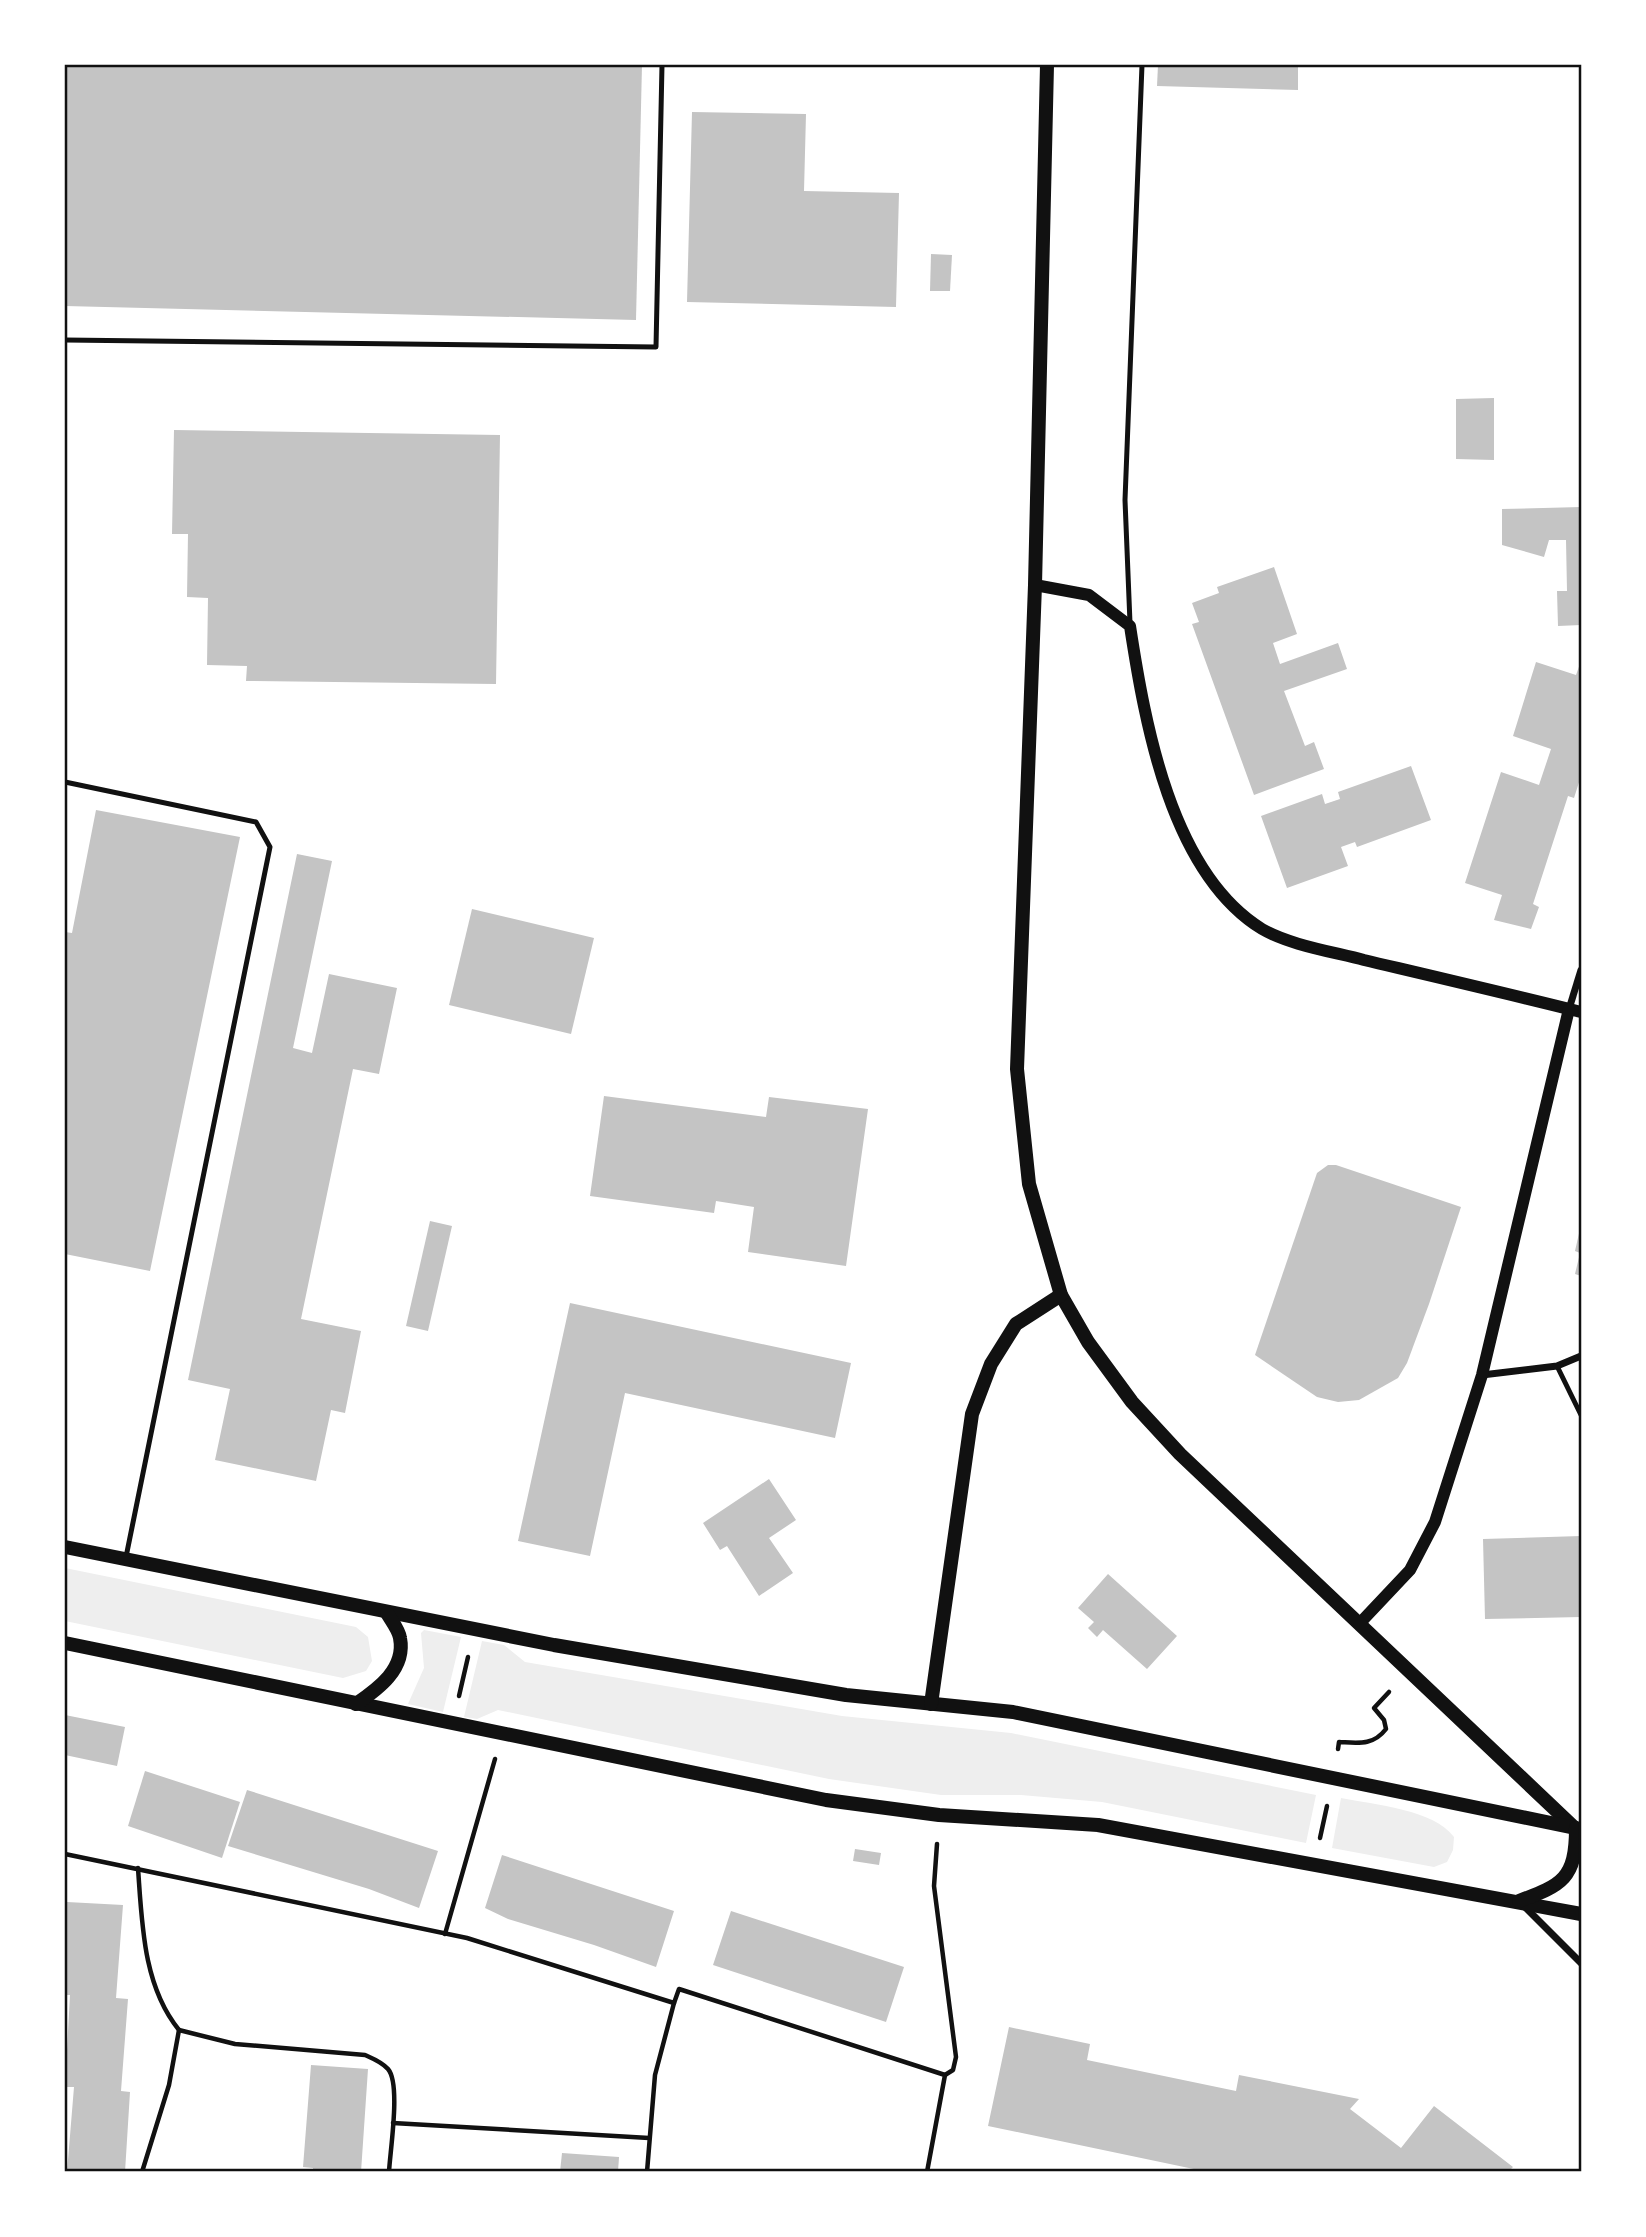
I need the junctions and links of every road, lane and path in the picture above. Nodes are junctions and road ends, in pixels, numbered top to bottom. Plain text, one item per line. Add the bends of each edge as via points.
1 (662, 65) edge
2 (1047, 65) edge
3 (1142, 65) edge
4 (65, 340) edge
5 (1034, 585) junction
6 (1130, 626) junction
7 (65, 782) edge
8 (1581, 970) edge
9 (1575, 1010) edge
10 (1061, 1295) junction
11 (1581, 1356) edge
12 (1557, 1366) junction
13 (1482, 1375) junction
14 (1581, 1415) edge
15 (65, 1547) edge
16 (125, 1559) junction
17 (387, 1613) junction
18 (1360, 1623) junction
19 (474, 1630) junction
20 (65, 1643) edge
21 (356, 1704) junction
22 (931, 1704) junction
23 (453, 1724) junction
24 (502, 1735) junction
25 (939, 1815) junction
26 (1579, 1831) edge
27 (65, 1854) edge
28 (138, 1868) junction
29 (1517, 1902) junction
30 (1581, 1914) edge
31 (445, 1934) junction
32 (1581, 1963) edge
33 (674, 2003) junction
34 (179, 2029) junction
35 (945, 2075) junction
36 (393, 2123) junction
37 (649, 2138) junction
38 (142, 2172) edge
39 (389, 2172) edge
40 (647, 2172) edge
41 (927, 2172) edge

1 - 4 lane via 656,347
2 - 5 main road
3 - 6 lane via 1125,500
5 - 6 street via 1089,595
5 - 10 main road via 1017,1069 1029,1184
6 - 9 street via 1141,700 1179,827 1225,896 1253,921 1312,947
7 - 16 lane via 256,822 270,847
8 - 9 street
9 - 13 street
10 - 18 main road via 1132,1402 1180,1454
10 - 22 main road via 1016,1324 991,1364 972,1414
11 - 12 street
12 - 13 street
12 - 14 lane
13 - 18 street via 1429,1533 1410,1570
15 - 16 main road
16 - 17 main road
17 - 19 main road
17 - 21 main road via 401,1637 399,1661 382,1687
18 - 26 main road
19 - 22 main road via 846,1695
19 - 23 path
20 - 21 main road
21 - 23 main road
22 - 26 main road via 1013,1712
23 - 24 main road
24 - 25 main road via 826,1800
24 - 31 path
25 - 29 main road via 1098,1825
25 - 35 path via 934,1886 956,2057 953,2070
26 - 29 main road via 1576,1852 1556,1887
27 - 28 path
28 - 31 path
28 - 34 path via 142,1924 155,1984 166,2013
29 - 30 main road
29 - 32 street
31 - 33 path
33 - 35 path via 679,1989
33 - 37 path via 655,2075
34 - 36 path via 235,2044 372,2058 390,2071
34 - 38 path via 169,2085
35 - 41 path
36 - 37 path
36 - 39 path
37 - 40 path

